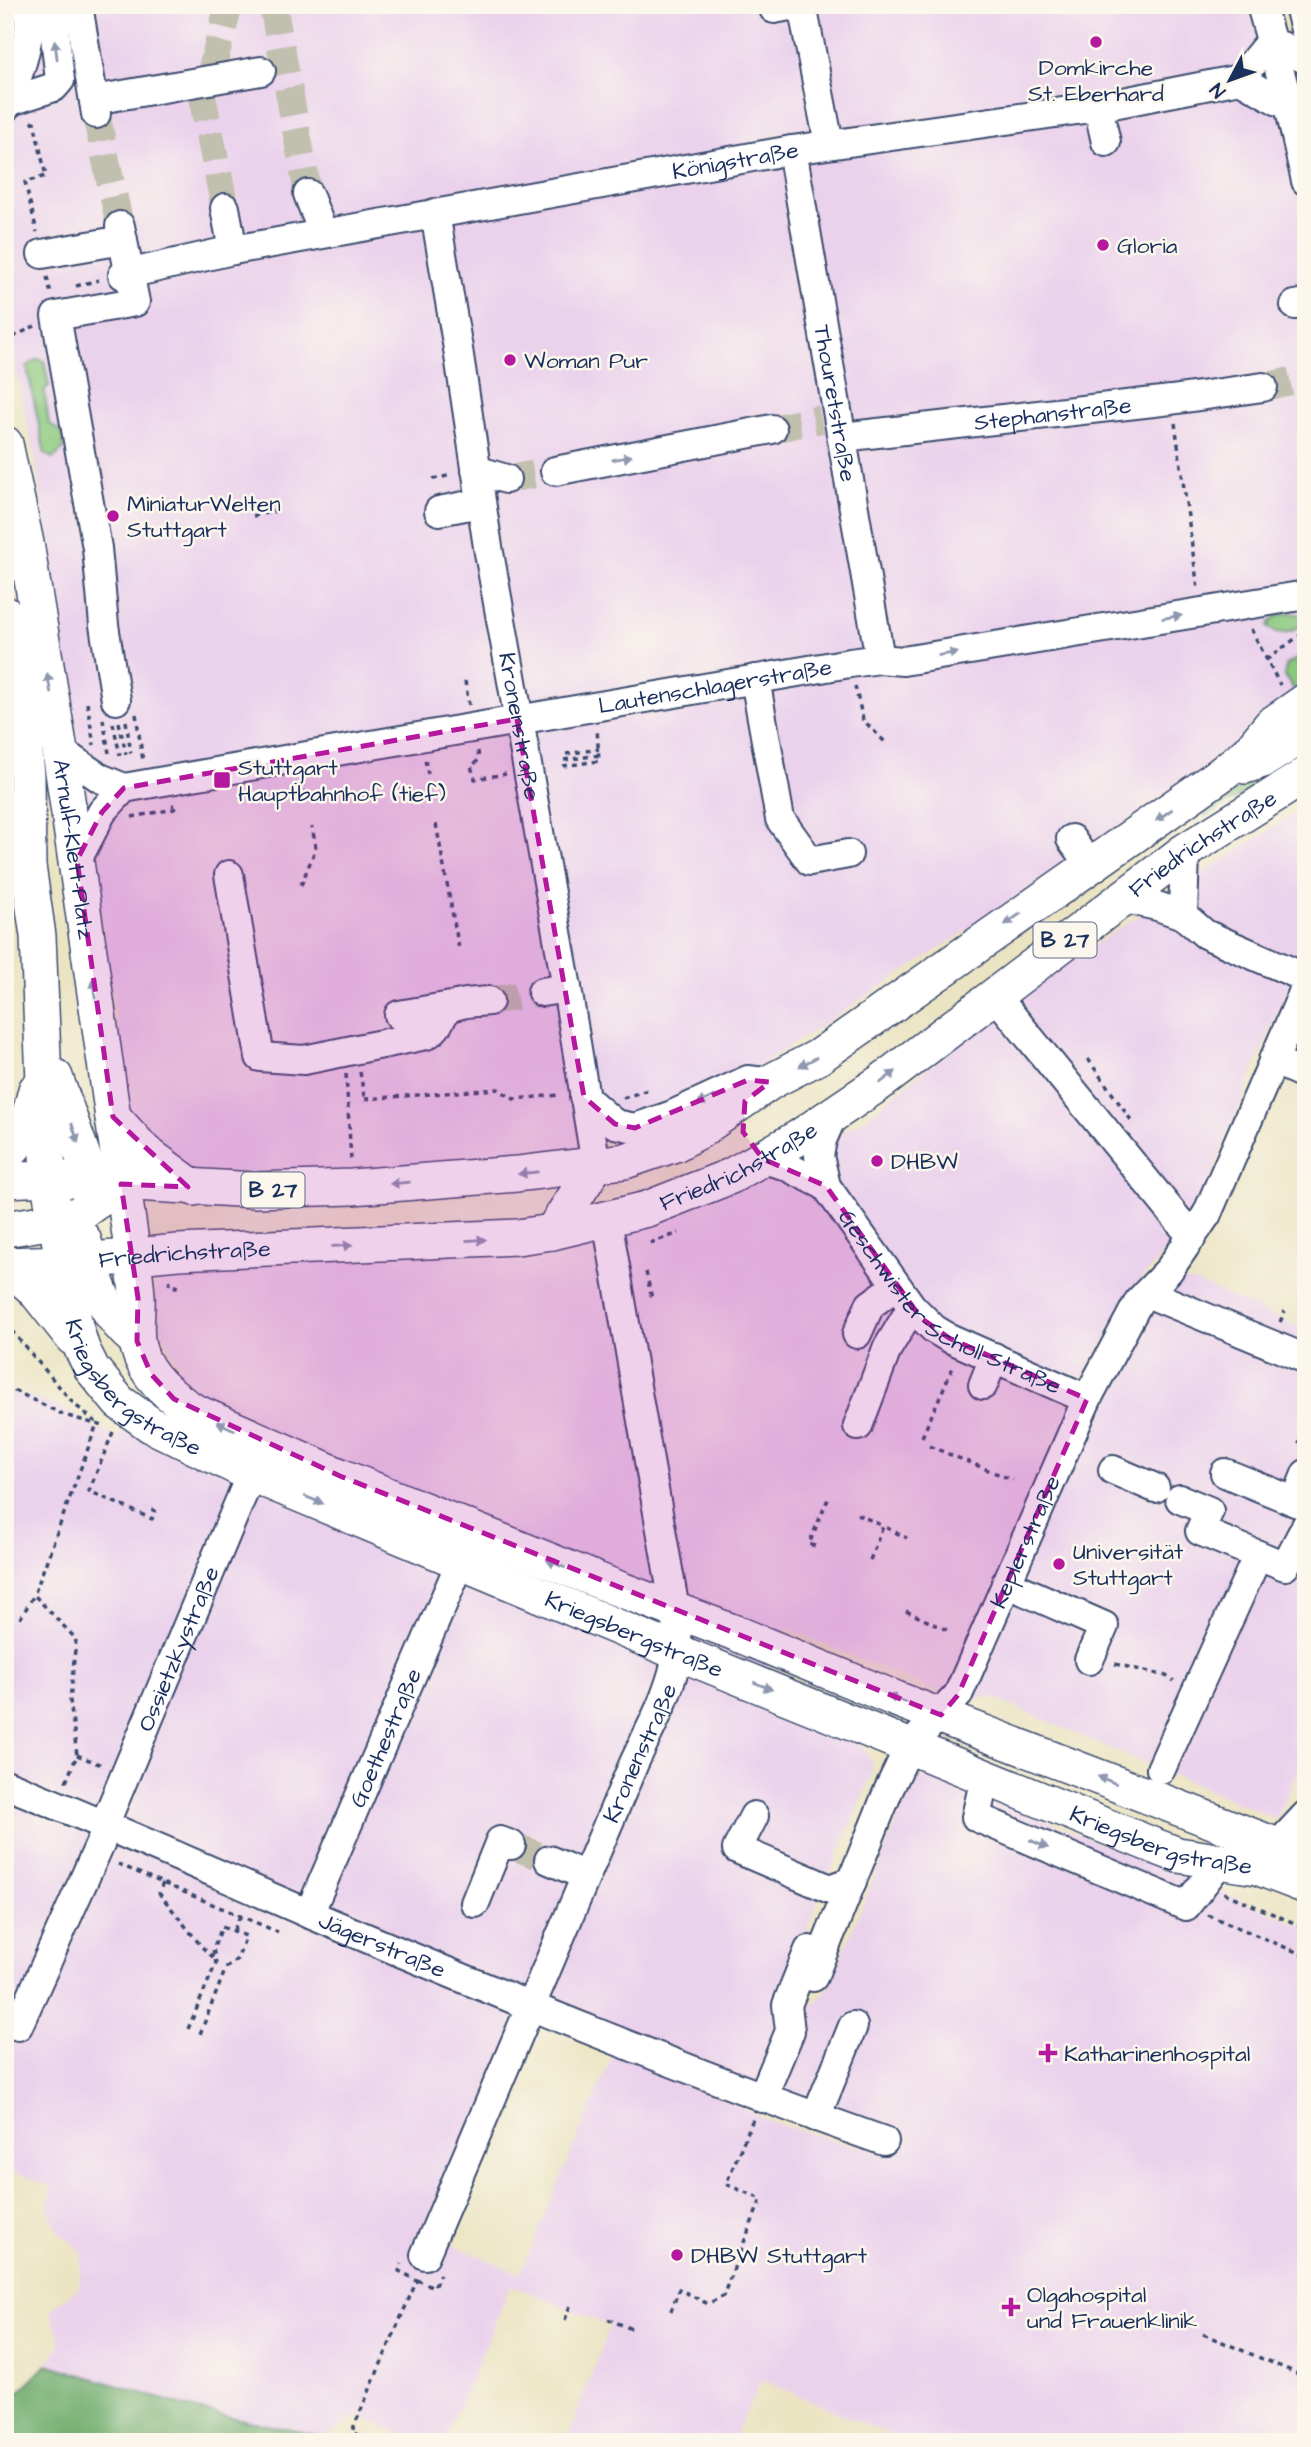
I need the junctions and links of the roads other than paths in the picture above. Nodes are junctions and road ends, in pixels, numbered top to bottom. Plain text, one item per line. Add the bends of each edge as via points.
1 (802, 5) edge
2 (1261, 5) edge
3 (46, 7) edge
4 (1291, 40) edge
5 (15, 59) edge
6 (261, 71) dead end
7 (1240, 79) junction
8 (1294, 94) edge
9 (1098, 107) junction
10 (12, 110) edge
11 (1106, 142) dead end
12 (829, 144) junction
13 (792, 150) junction
14 (1306, 181) edge
15 (308, 194) tunnel mouth
16 (225, 208) tunnel mouth
17 (435, 213) junction
18 (323, 233) junction
19 (233, 250) junction
20 (41, 254) road end
21 (123, 254) junction
22 (1262, 387) tunnel mouth
23 (833, 424) junction
24 (772, 429) tunnel mouth
25 (5, 444) edge
26 (476, 470) junction
27 (555, 471) tunnel mouth
28 (506, 479) tunnel mouth
29 (481, 503) junction
30 (439, 511) dead end
31 (1306, 596) edge
32 (5, 614) edge
33 (880, 659) junction
34 (755, 679) junction
35 (1294, 695) edge
36 (115, 700) road end
37 (5, 706) edge
38 (517, 719) junction
39 (1306, 733) edge
40 (60, 751) junction
41 (15, 767) edge
42 (1220, 775) junction
43 (1306, 775) edge
44 (135, 786) junction
45 (1185, 851) junction
46 (848, 854) dead end
47 (77, 860) junction
48 (229, 875) dead end
49 (1121, 898) junction
50 (1183, 915) junction
51 (1306, 978) edge
52 (1306, 986) edge
53 (994, 994) junction
54 (489, 1001) tunnel mouth
55 (457, 1005) junction
56 (399, 1015) dead end
57 (45, 1056) junction
58 (103, 1057) junction
59 (1273, 1059) junction
60 (1306, 1075) edge
61 (757, 1092) junction
62 (584, 1095) junction
63 (113, 1117) junction
64 (832, 1117) junction
65 (5, 1157) edge
66 (763, 1159) junction
67 (596, 1165) junction
68 (46, 1178) junction
69 (5, 1180) edge
70 (826, 1186) junction
71 (194, 1188) junction
72 (106, 1192) junction
73 (607, 1220) junction
74 (5, 1229) edge
75 (552, 1232) junction
76 (1192, 1237) junction
77 (73, 1240) junction
78 (133, 1256) junction
79 (6, 1265) edge
80 (1147, 1293) junction
81 (904, 1297) junction
82 (857, 1334) dead end
83 (136, 1341) junction
84 (82, 1349) junction
85 (994, 1357) junction
86 (1306, 1359) edge
87 (983, 1385) dead end
88 (1087, 1399) junction
89 (858, 1426) dead end
90 (1113, 1470) dead end
91 (251, 1474) junction
92 (1306, 1474) edge
93 (1302, 1511) edge
94 (1201, 1529) junction
95 (1258, 1555) junction
96 (461, 1561) junction
97 (1006, 1583) junction
98 (675, 1610) junction
99 (677, 1652) junction
100 (1101, 1662) road end
101 (941, 1715) junction
102 (909, 1747) junction
103 (1161, 1769) dead end
104 (985, 1777) junction
105 (5, 1784) edge
106 (1306, 1815) edge
107 (754, 1816) dead end
108 (113, 1828) junction
109 (511, 1845) dead end
110 (1291, 1851) edge
111 (549, 1860) tunnel mouth
112 (586, 1876) junction
113 (1203, 1884) junction
114 (850, 1886) junction
115 (1306, 1886) edge
116 (475, 1903) dead end
117 (309, 1914) junction
118 (813, 1976) dead end
119 (530, 2007) junction
120 (18, 2026) dead end
121 (853, 2026) dead end
122 (762, 2098) junction
123 (816, 2117) junction
124 (884, 2141) dead end
125 (427, 2270) road end

1 - 12 street
2 - 14 street
3 - 5 street via 30,21
3 - 6 street via 95,107
10 -> 3 street via 60,79
4 - 7 street
5 - 10 street
7 - 8 street
7 - 9 street, Königstraße
9 - 11 street
9 - 12 street, Königstraße
12 - 13 street, Königstraße
13 - 17 street, Königstraße
13 - 23 street, Thouretstraße
15 - 18 street
16 - 19 street
17 - 18 street, Königstraße
17 - 26 street, Kronenstraße via 437,287
18 - 19 street, Königstraße
19 - 21 street, Königstraße
20 - 21 street, Königstraße
21 - 36 street via 135,302 56,316 97,548 98,625 119,649
22 - 23 street, Stephanstraße via 1169,389
23 - 33 street, Thouretstraße
27 -> 24 street
40 -> 25 main road, Arnulf-Klett-Platz
26 - 28 street
26 - 29 street, Kronenstraße
29 - 30 street
29 - 38 street, Kronenstraße
33 -> 31 street, Lautenschlagerstraße via 903,661
32 - 41 main road, Arnulf-Klett-Platz via 22,719
33 - 34 street, Lautenschlagerstraße
34 - 38 street, Lautenschlagerstraße
34 - 46 street via 780,819 810,861
35 - 42 main road, Friedrichstraße via 1248,753
37 - 41 street
38 - 44 street, Lautenschlagerstraße
38 - 62 street, Kronenstraße via 528,768 554,990
39 - 42 main road, Friedrichstraße / B 27 via 1263,760
40 - 44 street via 100,778
40 - 47 main road, Arnulf-Klett-Platz
41 - 57 main road, Arnulf-Klett-Platz via 38,936
42 -> 61 main road, Friedrichstraße / B 27 via 1081,852 818,1057
43 - 45 main road, Friedrichstraße / B 27
44 - 47 street via 93,826
45 - 49 main road, Friedrichstraße / B 27
45 - 50 street
58 -> 47 main road, Arnulf-Klett-Platz
48 - 55 street via 260,1057 304,1060 426,1035
49 - 50 street
49 - 53 main road, Friedrichstraße / B 27
50 - 51 street via 1205,934
52 - 59 street, Keplerstraße
64 -> 53 main road, Friedrichstraße / B 27
53 - 76 street
54 - 55 street
55 - 56 street
57 - 58 main road via 63,1068 81,1070
57 - 65 main road via 25,1133
57 - 68 main road, Arnulf-Klett-Platz
57 -> 72 main road
58 - 63 main road, Arnulf-Klett-Platz
59 - 60 street
59 - 76 street, Keplerstraße via 1207,1214
61 -> 62 street via 748,1080 635,1128 615,1124
61 - 66 main road via 743,1132
61 - 67 main road, Friedrichstraße / B 27 via 675,1144 625,1161
62 - 67 street, Kronenstraße
63 - 71 main road via 145,1152
63 - 72 main road, Arnulf-Klett-Platz
64 - 66 main road, Friedrichstraße / B 27
64 - 70 street, Geschwister-Scholl-Straße via 820,1156
66 - 70 street, Geschwister-Scholl-Straße
66 - 73 main road, Friedrichstraße / B 27 via 681,1197
67 -> 71 main road, Friedrichstraße / B 27 via 352,1187
67 - 75 main road
68 - 69 main road, B 27
68 - 72 main road, Friedrichstraße / B 27
68 - 77 main road, Arnulf-Klett-Platz
70 - 81 street, Geschwister-Scholl-Straße
71 - 72 main road, Friedrichstraße / B 27
72 - 77 main road
72 - 78 main road, Arnulf-Klett-Platz
73 - 75 main road, Friedrichstraße / B 27
73 - 98 street, Kronenstraße
74 - 77 main road
78 -> 75 main road, Friedrichstraße / B 27
76 - 80 street, Keplerstraße via 1170,1270
77 - 78 main road, Friedrichstraße / B 27
77 - 79 main road, B 27
77 - 83 main road via 107,1309
77 - 84 main road, Kriegsbergstraße via 70,1308
78 - 83 main road, Kriegsbergstraße via 138,1298
79 - 84 main road via 34,1289
80 - 86 street
80 - 88 street, Keplerstraße
81 - 82 street via 870,1305
81 - 85 street, Geschwister-Scholl-Straße via 934,1329
81 - 89 street
98 -> 83 main road, Kriegsbergstraße via 340,1476 193,1411 174,1399 151,1374
84 - 91 main road, Kriegsbergstraße via 107,1389 136,1415
85 - 87 street
85 - 88 street, Geschwister-Scholl-Straße
88 - 97 street, Keplerstraße
90 - 94 street via 1167,1493
91 -> 96 main road, Kriegsbergstraße
91 - 108 street, Ossietzkystraße
92 - 93 street
93 - 94 street via 1228,1465
93 - 95 street via 1285,1566
94 - 95 street
95 - 103 street via 1229,1608
96 - 99 main road, Kriegsbergstraße
96 - 117 street, Goethestraße
97 - 100 street via 1104,1626
97 - 101 street, Keplerstraße via 958,1695
98 - 99 street, Kronenstraße
101 -> 98 main road, Kriegsbergstraße
99 -> 102 main road, Kriegsbergstraße
99 - 112 street, Kronenstraße via 665,1696
101 - 102 street, Keplerstraße
110 -> 101 main road, Kriegsbergstraße
102 - 104 main road, Kriegsbergstraße
102 - 114 street, Keplerstraße
104 - 113 main road, Kriegsbergstraße via 1178,1855
104 -> 113 street via 976,1817
105 - 108 street, Jägerstraße
106 - 110 street
107 - 114 street via 737,1849 830,1889
108 - 117 street, Jägerstraße
108 - 120 street, Ossietzkystraße
109 - 116 street via 500,1841
111 - 112 street
112 - 119 street, Kronenstraße
113 - 115 main road, Kriegsbergstraße via 1257,1867
114 - 118 street
114 - 122 street, Keplerstraße via 824,1910 787,2005 790,2031
117 - 119 street, Jägerstraße
119 - 122 street, Jägerstraße
119 - 125 street, Kronenstraße
121 - 123 street
122 - 123 street, Jägerstraße
123 - 124 street, Jägerstraße

